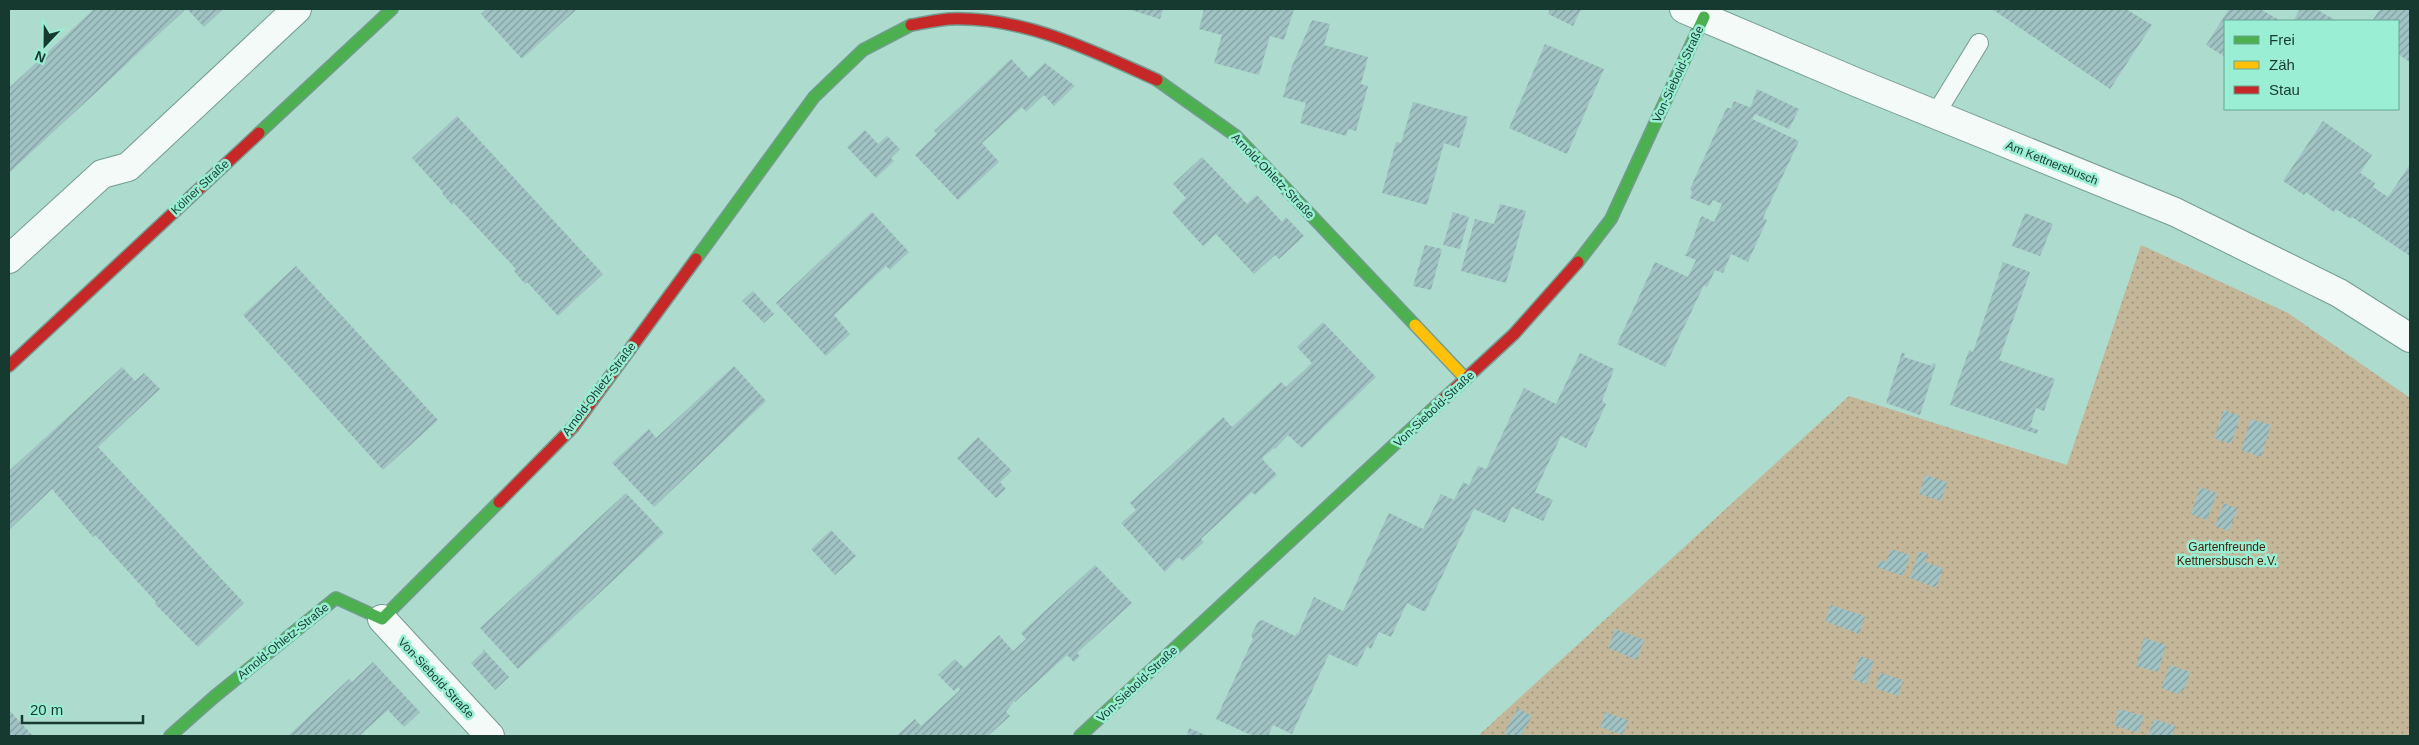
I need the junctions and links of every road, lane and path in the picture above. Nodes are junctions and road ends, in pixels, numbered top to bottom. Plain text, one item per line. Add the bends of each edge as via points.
1 (297, 9) edge
2 (392, 9) edge
3 (1694, 13) edge
4 (950, 14) edge
5 (1979, 43) dead end
6 (1935, 115) junction
7 (9, 259) edge
8 (2410, 338) edge
9 (9, 366) edge
10 (1466, 379) junction
11 (382, 619) junction
12 (170, 736) edge
13 (490, 736) edge
14 (1080, 736) edge

1 - 7 street via 128,168 102,174
2 - 9 street, Kölner Straße
3 - 6 street, Am Kettnersbusch
3 - 10 street, Von-Siebold-Straße via 1611,219 1564,280
4 - 10 street, Arnold-Ohletz-Straße via 1057,36 1164,83 1236,136
4 - 11 street, Arnold-Ohletz-Straße via 908,26 863,50 814,98 573,427
5 - 6 lane
6 - 8 street, Am Kettnersbusch via 2175,212 2339,293
10 - 14 street, Von-Siebold-Straße
11 - 12 street, Arnold-Ohletz-Straße via 336,598
11 - 13 street, Von-Siebold-Straße

